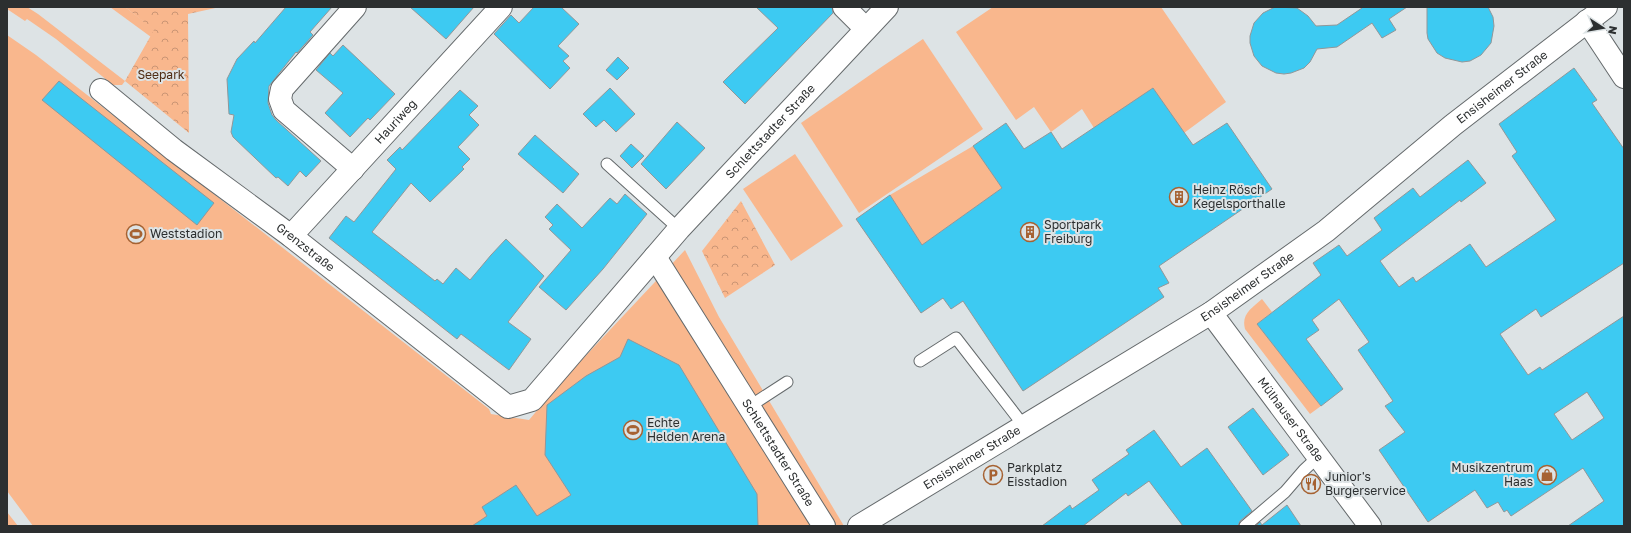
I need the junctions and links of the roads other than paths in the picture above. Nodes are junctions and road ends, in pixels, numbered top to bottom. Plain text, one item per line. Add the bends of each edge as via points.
1 (355, 7) edge
2 (501, 7) edge
3 (844, 7) edge
4 (886, 7) edge
5 (1606, 7) edge
6 (1587, 21) junction
7 (866, 28) junction
8 (1624, 77) edge
9 (101, 90) dead end
10 (606, 164) dead end
11 (353, 169) junction
12 (678, 229) junction
13 (291, 236) junction
14 (655, 257) junction
15 (1211, 313) junction
16 (920, 362) dead end
17 (787, 382) dead end
18 (750, 406) junction
19 (508, 407) joint
20 (1024, 426) junction
21 (1318, 457) junction
22 (824, 526) edge
23 (859, 526) edge
24 (1245, 526) edge
25 (1370, 526) edge

1 - 11 street via 282,89 280,98 284,110
2 - 11 street, Hauriweg
3 - 7 street
4 - 7 street, Schlettstadter Straße
5 - 6 street, Ensisheimer Straße
6 - 8 street
6 - 15 street, Ensisheimer Straße via 1453,125 1326,231
7 - 12 street, Schlettstadter Straße
9 - 13 street, Grenzstraße via 174,150
10 - 12 lane
11 - 13 street, Hauriweg
12 - 14 street, Schlettstadter Straße
13 - 19 street, Grenzstraße
14 - 18 street, Schlettstadter Straße
14 - 19 street, Schlettstadter Straße via 532,400
15 - 20 street, Ensisheimer Straße
15 - 21 street, Mülhauser Straße
16 - 20 lane via 956,338
17 - 18 lane
18 - 22 street, Schlettstadter Straße
20 - 23 street, Ensisheimer Straße
21 - 24 lane via 1285,492
21 - 25 street, Mülhauser Straße

